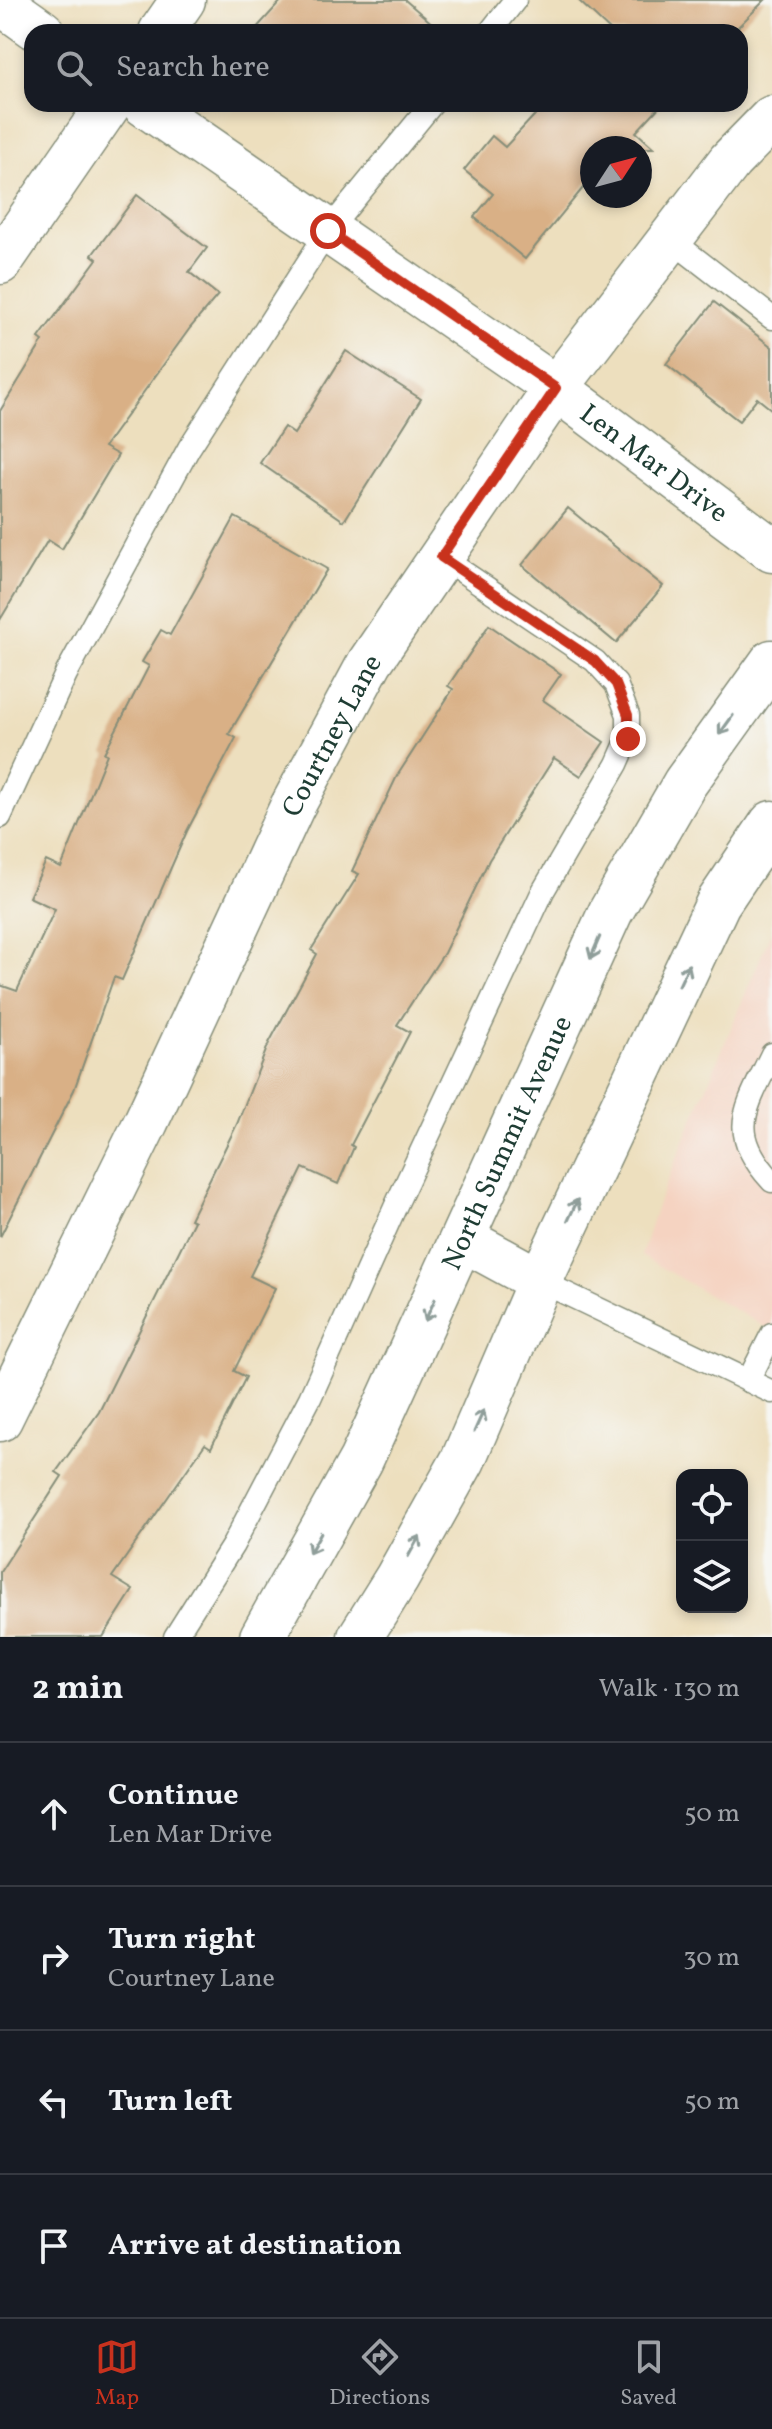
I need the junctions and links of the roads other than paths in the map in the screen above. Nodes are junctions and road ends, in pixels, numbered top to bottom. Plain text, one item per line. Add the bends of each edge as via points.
1 (183, 0) edge
2 (515, 0) edge
3 (0, 2) edge
4 (31, 24) edge
5 (166, 24) edge
6 (496, 24) edge
7 (103, 112) edge
8 (156, 112) edge
9 (425, 112) edge
10 (772, 118) edge
11 (328, 231) junction
12 (670, 239) junction
13 (0, 262) edge
14 (772, 318) edge
15 (556, 388) junction
16 (772, 550) edge
17 (441, 557) junction
18 (772, 662) edge
19 (0, 817) edge
20 (772, 823) edge
21 (772, 1054) edge
22 (772, 1181) edge
23 (463, 1239) junction
24 (540, 1281) junction
25 (772, 1334) edge
26 (748, 1381) junction
27 (772, 1392) edge
28 (0, 1419) edge
29 (175, 1637) edge
30 (262, 1637) edge
31 (360, 1637) edge

1 - 5 street
2 - 6 lane
3 - 4 street
7 - 13 street
8 - 11 street, Len Mar Drive
9 - 11 lane
10 - 12 street, Courtney Lane via 730,161
11 - 15 street, Len Mar Drive
11 - 19 lane via 189,448 66,674
12 - 14 lane
12 - 15 street, Courtney Lane
15 - 16 street, Len Mar Drive
15 - 17 street, Courtney Lane
17 - 28 street, Courtney Lane via 370,662 292,807
17 - 29 lane via 595,661 616,684 628,715 628,739 543,891 310,1398 233,1545
18 -> 23 street, North Summit Avenue via 685,783 611,911
24 -> 20 street via 718,903
21 - 22 lane via 744,1112 746,1147
23 - 24 street
23 -> 30 street, North Summit Avenue via 361,1460
24 - 26 lane
31 -> 24 street via 463,1460
25 - 26 lane
26 - 27 lane

